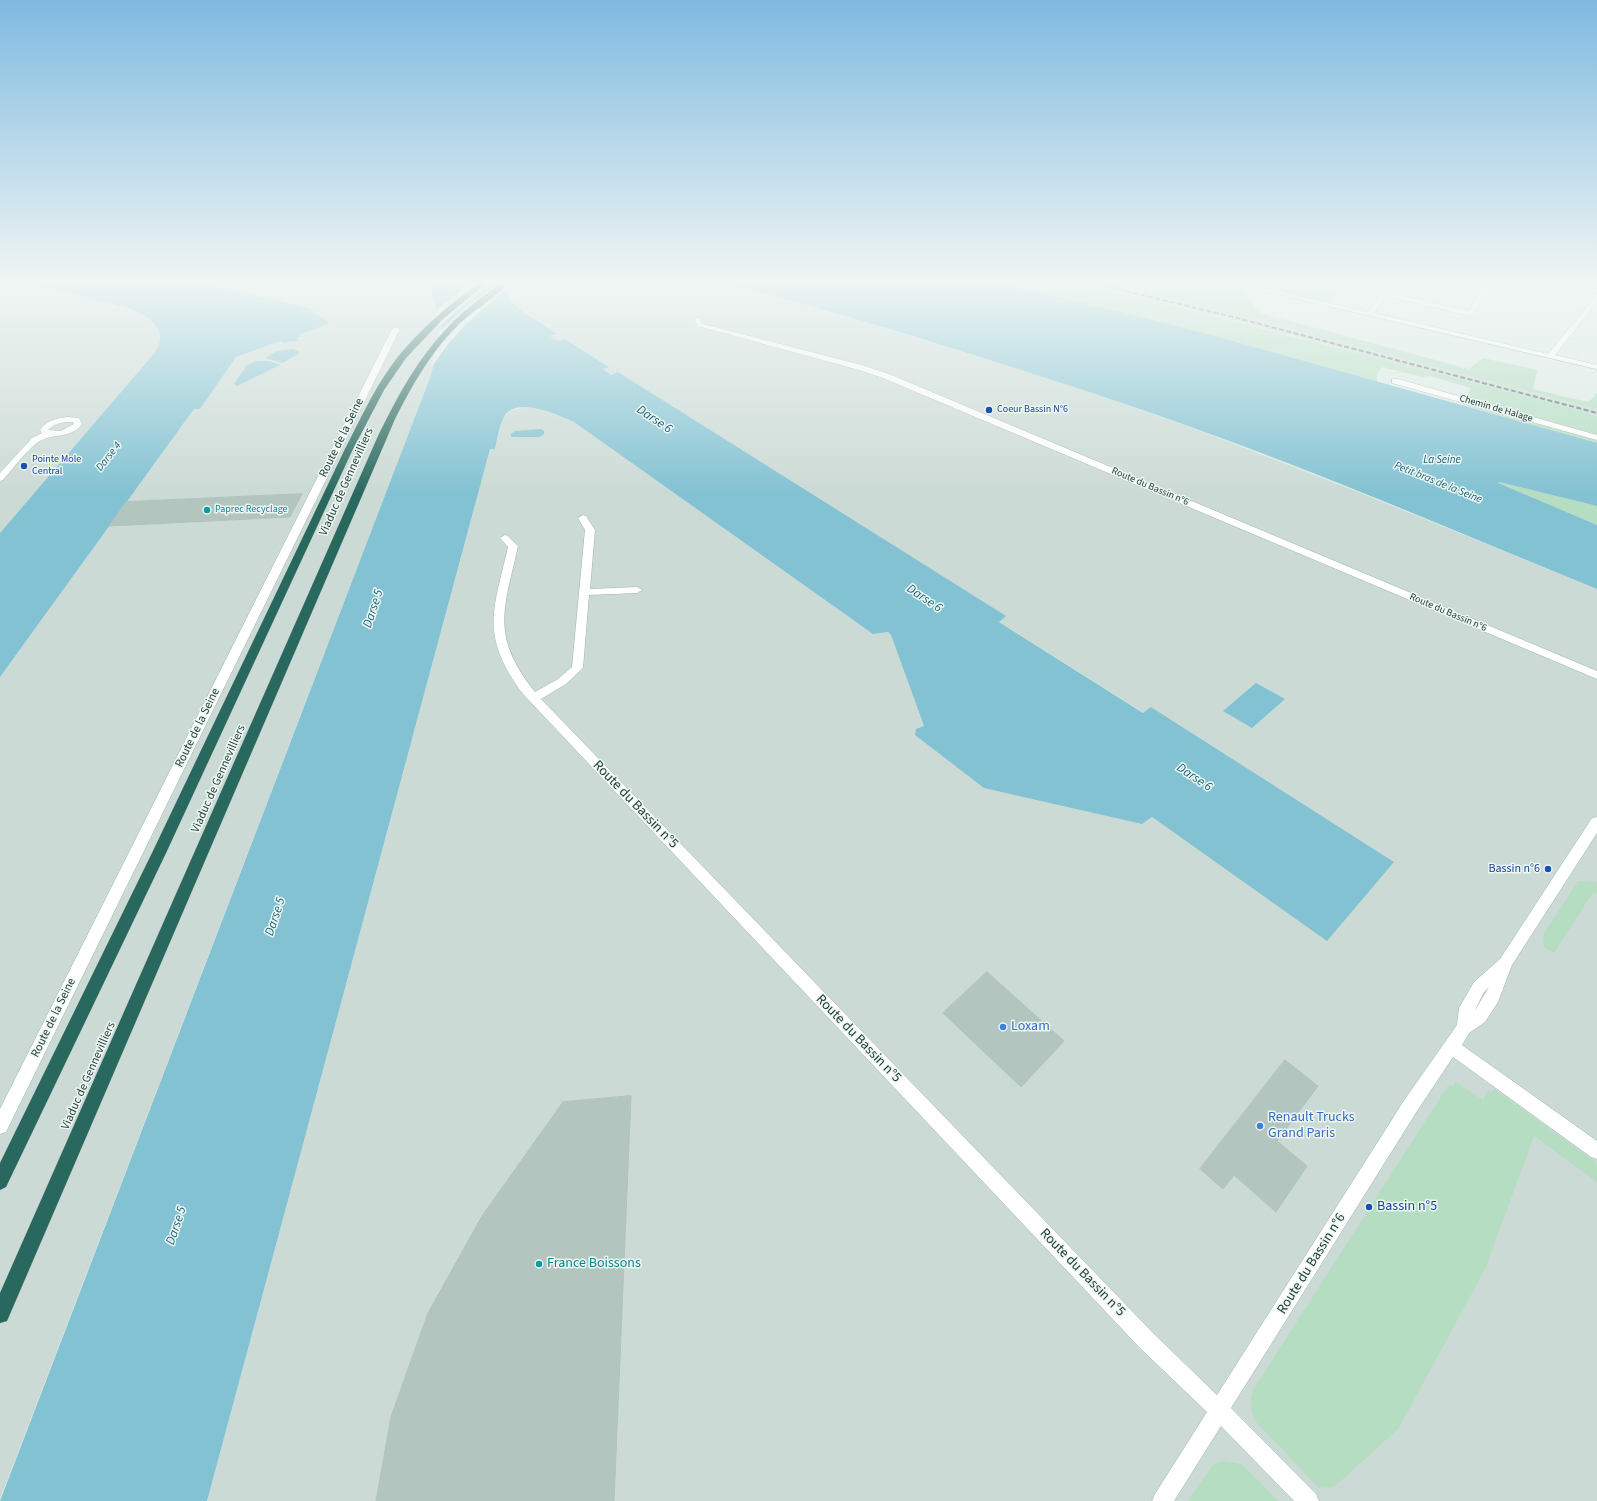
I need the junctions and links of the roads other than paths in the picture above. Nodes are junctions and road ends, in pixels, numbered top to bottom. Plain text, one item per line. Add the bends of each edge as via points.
1 (384, 354) edge
2 (405, 354) edge
3 (430, 354) edge
4 (810, 354) edge
5 (1542, 354) edge
6 (1550, 356) joint
7 (1597, 367) edge
8 (1395, 381) dead end
9 (47, 434) dead end
10 (1597, 438) edge
11 (0, 478) edge
12 (583, 518) dead end
13 (505, 538) dead end
14 (637, 590) dead end
15 (584, 592) junction
16 (1597, 675) edge
17 (533, 698) junction
18 (1597, 822) edge
19 (1452, 1047) junction
20 (0, 1126) edge
21 (1597, 1151) edge
22 (0, 1181) edge
23 (0, 1314) edge
24 (1219, 1410) junction
25 (1162, 1501) edge
26 (1309, 1501) edge

1 - 20 street, Route de la Seine
2 - 22 highway, Viaduc de Gennevilliers via 376,396 348,451 162,846
3 - 23 highway, Viaduc de Gennevilliers via 398,404 375,452
4 - 16 street, Route du Bassin n°6 via 882,374
5 - 6 street
6 - 7 street
8 - 10 street, Chemin de Halage
9 - 11 street via 36,440
12 - 15 street via 590,530
13 - 17 street, Route du Bassin n°5 via 513,546 499,614 499,632 516,676
14 - 15 street
15 - 17 street via 577,668 559,684
17 - 24 street, Route du Bassin n°5 via 1147,1341
18 - 19 street, Route du Bassin n°6 via 1506,962 1493,997 1480,1017 1464,1028
19 - 21 street
19 - 24 street, Route du Bassin n°6 via 1411,1105
24 - 25 street, Route du Bassin n°6
24 - 26 street, Route du Bassin n°5

